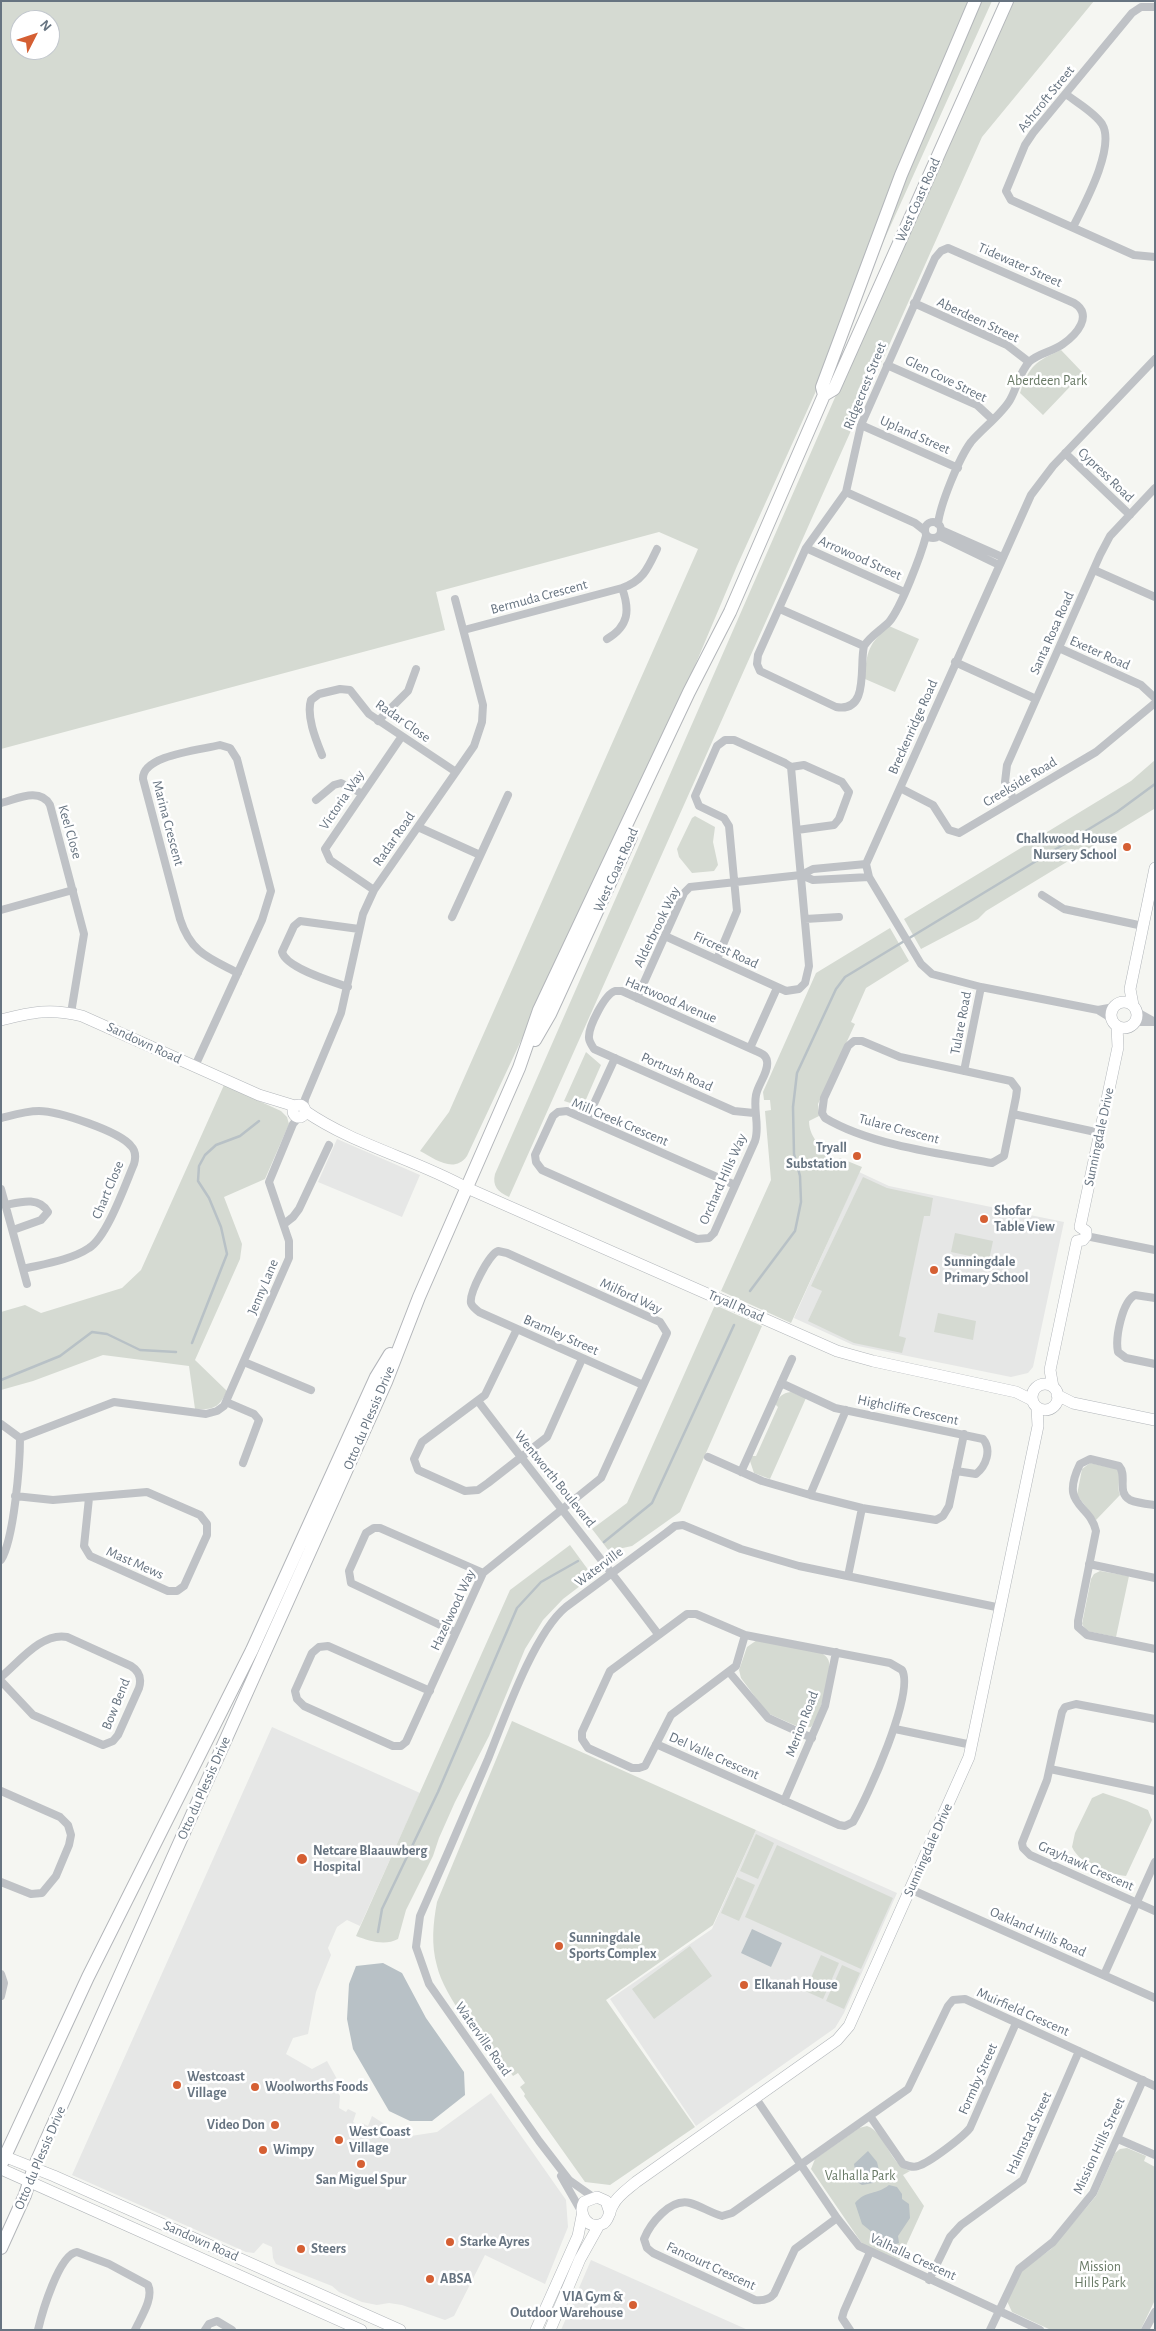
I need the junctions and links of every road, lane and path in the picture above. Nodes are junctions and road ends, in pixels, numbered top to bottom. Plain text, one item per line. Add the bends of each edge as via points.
1 (975, 1) edge
2 (1007, 1) edge
3 (1155, 7) edge
4 (1066, 94) junction
5 (1073, 227) junction
6 (945, 249) joint
7 (1155, 257) edge
8 (914, 303) junction
9 (1155, 359) edge
10 (1029, 362) junction
11 (887, 365) junction
12 (824, 395) junction
13 (992, 419) junction
14 (861, 425) junction
15 (1065, 453) junction
16 (958, 468) junction
17 (1155, 488) edge
18 (846, 492) junction
19 (1130, 515) junction
20 (932, 530) junction
21 (806, 548) junction
22 (657, 549) dead end
23 (1002, 557) junction
24 (998, 565) junction
25 (1094, 570) junction
26 (622, 588) junction
27 (904, 592) junction
28 (1155, 597) edge
29 (454, 599) dead end
30 (780, 608) junction
31 (464, 630) junction
32 (607, 639) dead end
33 (864, 646) junction
34 (1059, 648) junction
35 (955, 662) junction
36 (416, 669) dead end
37 (1155, 698) edge
38 (1036, 699) junction
39 (1155, 703) edge
40 (378, 721) junction
41 (402, 736) junction
42 (322, 755) dead end
43 (791, 767) junction
44 (456, 772) junction
45 (900, 788) junction
46 (361, 793) junction
47 (508, 795) dead end
48 (316, 800) dead end
49 (1014, 800) junction
50 (1, 803) edge
51 (418, 827) junction
52 (797, 830) junction
53 (480, 855) junction
54 (866, 864) junction
55 (1155, 868) edge
56 (801, 875) junction
57 (869, 877) junction
58 (734, 882) junction
59 (73, 890) junction
60 (374, 890) junction
61 (1042, 895) dead end
62 (1, 910) edge
63 (839, 916) dead end
64 (452, 917) dead end
65 (805, 919) junction
66 (1143, 926) junction
67 (359, 929) junction
68 (665, 936) junction
69 (717, 959) junction
70 (238, 973) junction
71 (981, 986) junction
72 (348, 987) junction
73 (777, 988) junction
74 (1130, 989) junction
75 (637, 998) junction
76 (71, 1013) junction
77 (1115, 1014) junction
78 (1134, 1016) junction
79 (1, 1020) edge
80 (1155, 1022) edge
81 (592, 1046) joint
82 (1118, 1047) junction
83 (750, 1048) junction
84 (615, 1058) junction
85 (196, 1066) junction
86 (964, 1071) junction
87 (299, 1111) junction
88 (754, 1113) junction
89 (1013, 1114) junction
90 (1, 1118) edge
91 (587, 1119) junction
92 (1100, 1133) junction
93 (329, 1145) dead end
94 (735, 1185) junction
95 (467, 1188) junction
96 (1, 1190) edge
97 (6, 1205) junction
98 (284, 1224) junction
99 (13, 1230) junction
100 (1081, 1235) junction
101 (709, 1238) joint
102 (1155, 1250) edge
103 (23, 1269) junction
104 (26, 1284) dead end
105 (1155, 1298) edge
106 (472, 1304) joint
107 (406, 1328) junction
108 (517, 1329) junction
109 (792, 1358) dead end
110 (582, 1359) junction
111 (244, 1362) junction
112 (1155, 1364) edge
113 (1050, 1370) junction
114 (643, 1384) junction
115 (781, 1384) junction
116 (311, 1390) dead end
117 (1055, 1391) junction
118 (1036, 1395) junction
119 (478, 1401) junction
120 (226, 1402) junction
121 (1073, 1403) junction
122 (1051, 1409) junction
123 (846, 1410) junction
124 (1155, 1420) edge
125 (1, 1424) edge
126 (1038, 1426) junction
127 (964, 1434) junction
128 (20, 1438) junction
129 (708, 1457) dead end
130 (521, 1458) junction
131 (243, 1463) dead end
132 (956, 1471) junction
133 (741, 1472) junction
134 (810, 1495) junction
135 (15, 1496) junction
136 (89, 1498) junction
137 (1155, 1505) edge
138 (862, 1508) junction
139 (562, 1511) junction
140 (1, 1560) edge
141 (1090, 1564) junction
142 (612, 1572) junction
143 (482, 1573) junction
144 (848, 1576) junction
145 (1155, 1578) edge
146 (1001, 1608) junction
147 (455, 1632) junction
148 (658, 1634) junction
149 (746, 1634) junction
150 (1155, 1649) edge
151 (836, 1652) junction
152 (729, 1672) junction
153 (1, 1677) edge
154 (1, 1681) edge
155 (430, 1691) junction
156 (1155, 1720) edge
157 (895, 1728) junction
158 (812, 1738) junction
159 (656, 1744) junction
160 (972, 1745) junction
161 (1050, 1769) junction
162 (1155, 1791) edge
163 (1, 1792) edge
164 (784, 1801) junction
165 (1155, 1862) edge
166 (1, 1882) edge
167 (910, 1890) junction
168 (1136, 1903) junction
169 (1155, 1911) edge
170 (416, 1947) joint
171 (1, 1974) edge
172 (1104, 1975) junction
173 (1, 1996) edge
174 (1155, 1998) edge
175 (1016, 2023) junction
176 (1079, 2051) junction
177 (1142, 2080) junction
178 (1155, 2086) edge
179 (755, 2097) junction
180 (870, 2116) junction
181 (1118, 2139) junction
182 (539, 2141) junction
183 (1155, 2155) edge
184 (2, 2161) edge
185 (801, 2164) junction
186 (34, 2167) junction
187 (649, 2172) junction
188 (29, 2181) junction
189 (597, 2197) junction
190 (582, 2213) junction
191 (610, 2213) junction
192 (837, 2218) junction
193 (598, 2225) junction
194 (1, 2248) edge
195 (870, 2252) junction
196 (930, 2280) junction
197 (998, 2310) junction
198 (1155, 2312) edge
199 (1152, 2323) edge
200 (38, 2330) edge
201 (135, 2330) edge
202 (205, 2330) edge
203 (232, 2330) edge
204 (361, 2330) edge
205 (400, 2330) edge
206 (536, 2330) edge
207 (550, 2330) edge
208 (850, 2330) edge
209 (990, 2330) edge
210 (1040, 2330) edge
211 (1145, 2330) edge

1 - 12 main road, West Coast Road via 901,175 822,387
2 - 12 main road, West Coast Road via 834,389
3 - 4 street, Ashcroft Street via 1142,7 1132,13
4 - 5 street via 1100,122 1104,131 1102,163
4 - 5 street, Ashcroft Street via 1025,145 1006,191 1011,200
5 - 7 street, Ashcroft Street via 1134,255
6 - 8 street, Ridgecrest Street via 935,258
6 - 10 street, Tidewater Street via 954,249 989,264 1074,303 1082,310 1082,324 1067,341
8 - 10 street, Aberdeen Street via 1007,345
8 - 11 street, Ridgecrest Street
9 - 15 street, Breckenridge Road
10 - 13 street via 1010,400
11 - 13 street, Glen Cove Street via 977,406
11 - 14 street, Ridgecrest Street
12 - 95 main road, West Coast Road via 730,612 539,1010 519,1068
13 - 16 street via 969,446
14 - 16 street, Upland Street
14 - 18 street, Ridgecrest Street
15 - 19 street, Cypress Road
15 - 23 street, Breckenridge Road via 1030,495
16 - 20 street
17 - 19 street, Santa Rosa Road
18 - 20 street
18 - 21 street, Ridgecrest Street
19 - 25 street, Santa Rosa Road via 1110,536
20 - 23 street
20 - 24 street
20 - 27 street
21 - 27 street, Arrowood Street
21 - 30 street, Ridgecrest Street
22 - 26 street, Bermuda Crescent via 643,576
23 - 24 street, Breckenridge Road
24 - 35 street, Breckenridge Road
25 - 28 street
25 - 34 street, Santa Rosa Road
26 - 31 street, Bermuda Crescent
26 - 32 street via 628,611 619,630
27 - 33 street via 889,621
29 - 31 street, Radar Road
30 - 33 street
30 - 33 street, Ridgecrest Street via 757,658 760,671 836,707 850,706 861,689
31 - 44 street, Radar Road via 483,714 478,738
34 - 37 street, Exeter Road via 1141,684
34 - 38 street, Santa Rosa Road
35 - 38 street
35 - 45 street, Breckenridge Road
36 - 40 street via 408,691
38 - 49 street, Santa Rosa Road via 1004,774
39 - 49 street, Creekside Road via 1107,744
40 - 41 street, Radar Close
40 - 42 street, Radar Close via 365,711 348,689 315,696 310,708
41 - 44 street, Radar Close
41 - 46 street, Victoria Way
43 - 52 street
43 - 52 street via 804,765 842,782 849,792 834,825
43 - 58 street via 734,740 725,740 717,746 696,798 702,808 722,816 728,823
44 - 51 street, Radar Road
45 - 49 street, Creekside Road via 933,805 949,830 956,833
45 - 54 street, Breckenridge Road
46 - 48 street via 341,782
46 - 60 street, Victoria Way via 326,846 325,853
47 - 53 street
50 - 59 street, Keel Close via 38,795 49,802
51 - 53 street
51 - 60 street, Radar Road
52 - 56 street
53 - 64 street
54 - 56 street via 813,868
54 - 57 street
55 - 66 street
56 - 57 street via 814,880
56 - 58 street, Alderbrook Way
56 - 65 street
57 - 71 street via 924,968 932,974
58 - 68 street, Alderbrook Way via 687,888
58 - 69 street via 737,914
59 - 62 street
59 - 76 street, Keel Close via 84,934
60 - 67 street, Radar Road
61 - 66 street via 1064,909
63 - 65 street
65 - 73 street via 807,978 803,986 795,990
66 - 74 street
67 - 72 street, Radar Road
67 - 72 street via 300,921 294,926 282,952 286,960
68 - 69 street, Fircrest Road
68 - 75 street, Alderbrook Way
69 - 73 street, Fircrest Road
70 - 70 street, Marina Crescent via 271,891 237,759 230,748 220,745 158,759 146,768 143,779 187,937 201,954
70 - 85 street, Marina Crescent
71 - 77 street
71 - 86 street, Tulare Road
72 - 87 street, Radar Road via 341,1013
73 - 83 street
74 - 77 street
74 - 78 street
75 - 81 street, Hartwood Avenue via 618,990 606,996 589,1034
75 - 83 street, Hartwood Avenue
76 - 79 street, Sandown Road via 32,1012
76 - 85 street, Sandown Road via 94,1020
77 - 78 street via 1124,1002
77 - 78 street via 1127,1028
77 - 82 street, Sunningdale Drive
78 - 80 street
78 - 82 street, Sunningdale Drive
81 - 84 street, Portrush Road
82 - 92 street, Sunningdale Drive
83 - 88 street, Orchard Hills Way via 763,1054 767,1064 756,1093
84 - 88 street, Portrush Road via 734,1111
84 - 91 street
85 - 87 street, Sandown Road
86 - 89 street, Tulare Road via 1015,1084
86 - 89 street, Tulare Crescent via 900,1058 862,1041 854,1041 848,1046 824,1098 822,1113 832,1122 867,1136 992,1163 1004,1156
87 - 95 street, Sandown Road
87 - 98 street, Jenny Lane via 268,1182
88 - 94 street, Orchard Hills Way via 757,1133
89 - 92 street
90 - 103 street, Chart Close via 39,1111 60,1114 123,1139 135,1153 134,1164 96,1243 76,1255
91 - 94 street, Mill Creek Crescent
91 - 101 street, Mill Creek Crescent via 564,1110 552,1116 536,1151 539,1168 697,1239
92 - 100 street, Sunningdale Drive
93 - 98 street via 299,1209
94 - 101 street, Orchard Hills Way
95 - 107 main road, Otto du Plessis Drive
95 - 118 street, Tryall Road via 837,1351
96 - 97 street
97 - 99 street
97 - 99 street via 32,1201 47,1210 41,1220
98 - 111 street, Jenny Lane via 290,1247 288,1263
99 - 103 street
100 - 102 street
100 - 113 street, Sunningdale Drive
103 - 104 street
105 - 112 street via 1135,1295 1128,1300 1116,1346 1126,1358
106 - 108 street, Bramley Street via 479,1312
106 - 114 street, Milford Way via 472,1294 490,1257 502,1251 660,1322 667,1333
107 - 184 main road, Otto du Plessis Drive via 376,1377 252,1650 92,1969
107 - 186 main road, Otto du Plessis Drive via 386,1382
108 - 110 street, Bramley Street
108 - 119 street via 489,1389
109 - 115 street
110 - 114 street, Bramley Street
110 - 130 street via 547,1437
111 - 116 street
111 - 120 street, Jenny Lane
113 - 117 street, Sunningdale Drive
113 - 118 street, Sunningdale Drive
114 - 139 street, Milford Way via 601,1478
115 - 123 street, Highcliffe Crescent
115 - 133 street
117 - 118 street via 1046,1384
117 - 121 street
117 - 122 street, Sunningdale Drive via 1057,1401
118 - 122 street via 1044,1411
118 - 126 street, Sunningdale Drive
119 - 130 street, Wentworth Boulevard
119 - 130 street via 422,1442 414,1459 416,1469 458,1489 472,1491
120 - 128 street via 217,1411 206,1414 114,1402
120 - 131 street via 258,1418 259,1423
121 - 122 street
121 - 124 street
122 - 126 street, Sunningdale Drive
123 - 127 street, Highcliffe Crescent
123 - 134 street, Highcliffe Crescent
125 - 128 street
126 - 146 street, Sunningdale Drive
127 - 132 street, Highcliffe Crescent
127 - 132 street, Highcliffe Crescent via 984,1439 988,1445 985,1462 976,1474
128 - 135 street
129 - 133 street, Highcliffe Crescent
130 - 139 street, Wentworth Boulevard
132 - 138 street, Highcliffe Crescent via 948,1511 936,1520
133 - 134 street, Highcliffe Crescent
134 - 138 street, Highcliffe Crescent
135 - 136 street, Mast Mews via 53,1500
135 - 140 street via 9,1540
136 - 136 street, Mast Mews via 146,1492 203,1518 208,1524 207,1535 184,1586 177,1591 168,1591 90,1556 84,1546
137 - 141 street via 1132,1501 1125,1496 1122,1489 1124,1474 1119,1466 1090,1459 1083,1461 1073,1494 1096,1531
138 - 144 street
139 - 142 street, Wentworth Boulevard
139 - 143 street, Hazelwood Way
141 - 145 street
141 - 150 street via 1078,1621 1080,1630 1087,1635
142 - 144 street, Waterville via 675,1526 683,1525 767,1557
142 - 148 street
142 - 170 street, Waterville via 560,1612 539,1643 420,1916
143 - 147 street, Hazelwood Way
143 - 147 street via 380,1528 366,1534 349,1571 351,1584
144 - 146 street, Waterville
146 - 160 street, Sunningdale Drive
147 - 155 street, Hazelwood Way
148 - 149 street, Del Valle Crescent via 683,1615 693,1613
148 - 159 street, Del Valle Crescent via 610,1671 582,1736 588,1748 635,1768 642,1768 648,1763
149 - 151 street, Del Valle Crescent
149 - 152 street via 736,1666
151 - 157 street, Del Valle Crescent via 890,1664 902,1670 905,1680
151 - 158 street, Merion Road via 825,1706
152 - 158 street via 768,1718
152 - 159 street via 671,1715
153 - 154 street, Bow Bend via 44,1641 58,1636 131,1666 141,1679 118,1735 104,1745 32,1715
155 - 155 street, Hazelwood Way via 328,1646 319,1647 312,1653 295,1691 300,1703 393,1746 401,1746 408,1740
156 - 161 street, Grayhawk Crescent via 1067,1705 1062,1712
157 - 160 street
157 - 164 street, Del Valle Crescent via 851,1824 839,1826
158 - 164 street, Merion Road
159 - 164 street, Del Valle Crescent
160 - 167 street, Sunningdale Drive
161 - 162 street
161 - 168 street, Grayhawk Crescent via 1022,1838 1023,1848 1030,1855
163 - 166 street via 60,1817 68,1825 71,1835 56,1876 42,1893 31,1894
165 - 168 street
167 - 172 street, Oakland Hills Road
167 - 179 street, Sunningdale Drive via 846,2032
168 - 169 street
168 - 172 street
170 - 182 street, Waterville Road via 429,1984
171 - 173 street via 4,1983
172 - 174 street, Oakland Hills Road
175 - 176 street, Muirfield Crescent
175 - 180 street, Muirfield Crescent via 965,1999 950,2002 908,2089
175 - 180 street, Formby Street via 970,2128 964,2136 922,2165 912,2167 903,2164
176 - 177 street, Muirfield Crescent
176 - 196 street, Halmstad Street via 1023,2180 961,2225 950,2237
177 - 178 street, Muirfield Crescent
177 - 181 street, Mission Hills Street
179 - 185 street, Valhalla Crescent
179 - 187 street, Sunningdale Drive
180 - 185 street, Muirfield Crescent
181 - 183 street
181 - 197 street, Mission Hills Street via 1088,2201 1053,2242 1019,2268
182 - 189 street, Waterville Road via 569,2180
182 - 190 street, Waterville Road
184 - 186 street, Sandown Road
184 - 188 street, Sandown Road
185 - 192 street, Valhalla Crescent
185 - 192 street, Fancourt Crescent via 724,2216 691,2203 674,2205 649,2226 644,2239 647,2248 653,2254 761,2301 774,2294 795,2249
186 - 188 main road, Otto du Plessis Drive
186 - 205 street, Sandown Road
187 - 189 street, Sunningdale Drive via 612,2194
187 - 191 street, Sunningdale Drive via 617,2199
188 - 194 main road, Otto du Plessis Drive
188 - 204 street, Sandown Road
189 - 190 street via 584,2202
189 - 191 street via 608,2204
190 - 193 street via 589,2223
190 - 206 street via 578,2236
191 - 193 street
192 - 195 street, Valhalla Crescent via 859,2246
193 - 207 street
195 - 196 street, Valhalla Crescent
195 - 208 street via 842,2318
196 - 197 street, Valhalla Crescent
197 - 209 street, Mission Hills Street
197 - 210 street, Valhalla Crescent
198 - 199 street
199 - 211 street
200 - 201 street via 63,2262 76,2252 109,2264 148,2285 149,2298
202 - 203 street via 217,2321

